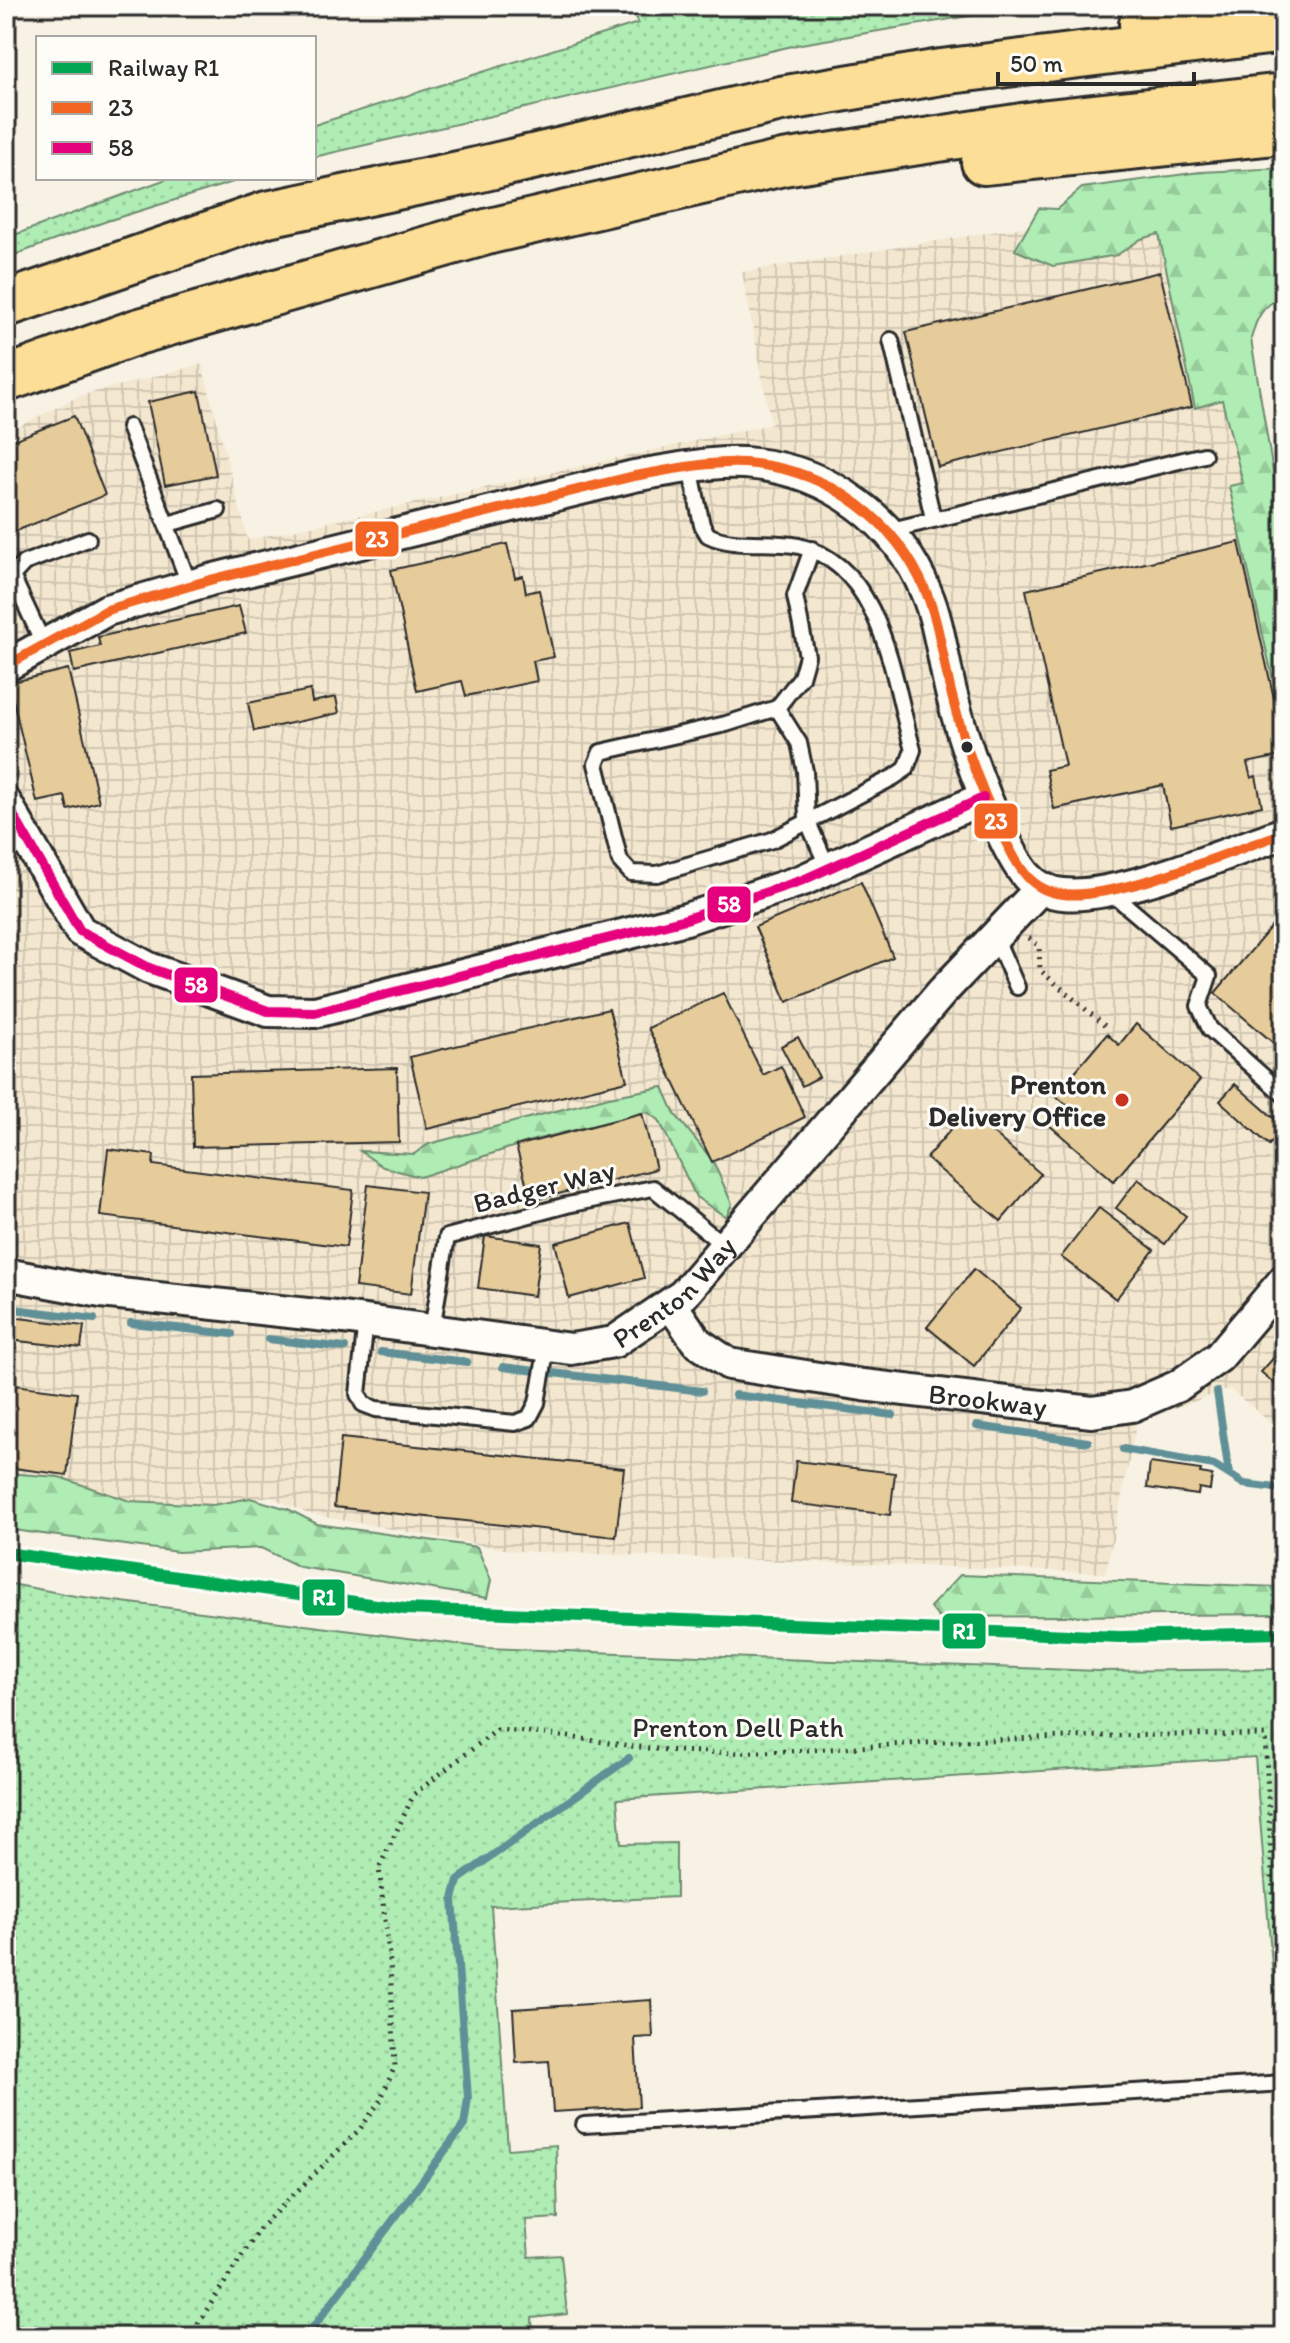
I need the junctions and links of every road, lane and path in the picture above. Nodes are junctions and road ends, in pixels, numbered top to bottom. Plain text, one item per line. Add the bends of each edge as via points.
1 (1215, 6) edge
2 (1284, 30) edge
3 (941, 72) junction
4 (1284, 96) edge
5 (1284, 131) edge
6 (490, 231) junction
7 (6, 304) edge
8 (891, 340) dead end
9 (6, 379) edge
10 (129, 427) dead end
11 (1204, 455) dead end
12 (690, 467) junction
13 (218, 510) dead end
14 (933, 518) junction
15 (168, 524) junction
16 (887, 531) junction
17 (88, 539) dead end
18 (812, 549) junction
19 (9, 570) edge
20 (190, 586) junction
21 (44, 645) junction
22 (6, 666) edge
23 (777, 708) junction
24 (983, 798) junction
25 (6, 803) edge
26 (807, 820) junction
27 (1284, 833) edge
28 (828, 868) junction
29 (1040, 889) junction
30 (1108, 890) junction
31 (1003, 931) junction
32 (1017, 987) dead end
33 (1105, 1026) dead end
34 (1284, 1095) edge
35 (726, 1247) junction
36 (6, 1274) edge
37 (1284, 1280) edge
38 (671, 1304) junction
39 (366, 1321) junction
40 (432, 1330) junction
41 (547, 1346) junction
42 (1284, 2083) edge
43 (584, 2125) dead end
44 (189, 2337) edge

1 - 3 highway
2 - 3 highway
3 - 7 highway via 781,99 267,214
4 - 6 highway via 1048,122 783,163
5 - 6 highway via 1030,156
6 - 9 highway via 137,332
8 - 14 lane
10 - 15 lane
11 - 14 lane
12 - 16 street via 753,463 789,471 851,499
12 - 18 lane via 708,535
12 - 20 street via 634,476
13 - 15 lane
14 - 16 lane
15 - 20 lane
16 - 24 street via 928,594 971,770
17 - 19 lane
18 - 23 lane via 795,596 807,656 801,677
18 - 26 lane via 855,584 876,618 913,750 906,769 894,777
19 - 21 lane
20 - 21 street via 107,610
21 - 22 street
23 - 26 lane via 799,743
23 - 26 lane via 601,752 596,764 620,861 631,873 657,874 772,840
24 - 28 street
24 - 29 street via 1020,871
25 - 28 street via 80,931 149,968 268,1011 315,1012 686,919
26 - 28 lane
27 - 30 street
29 - 30 street via 1062,894
29 - 31 street, Prenton Way
30 - 34 lane via 1209,976 1199,1006 1210,1029
31 - 32 lane
31 - 33 path via 1039,946 1040,970
31 - 35 street, Prenton Way via 942,992
35 - 38 street, Prenton Way
35 - 40 lane, Badger Way via 653,1188 447,1237
36 - 39 street, Prenton Way via 101,1292
37 - 38 street, Brookway via 1219,1357 1178,1386 1132,1406 1092,1412 729,1364 697,1342
38 - 41 street, Prenton Way via 614,1342 571,1349
39 - 40 street, Prenton Way
39 - 41 lane via 358,1394 363,1404 376,1409 515,1423 529,1418 537,1403
40 - 41 street, Prenton Way
42 - 43 lane
42 - 44 path, Prenton Dell Path via 1265,1735 1150,1734 699,1752 497,1730 414,1794 379,1868 395,2066 380,2101 360,2129 261,2227

